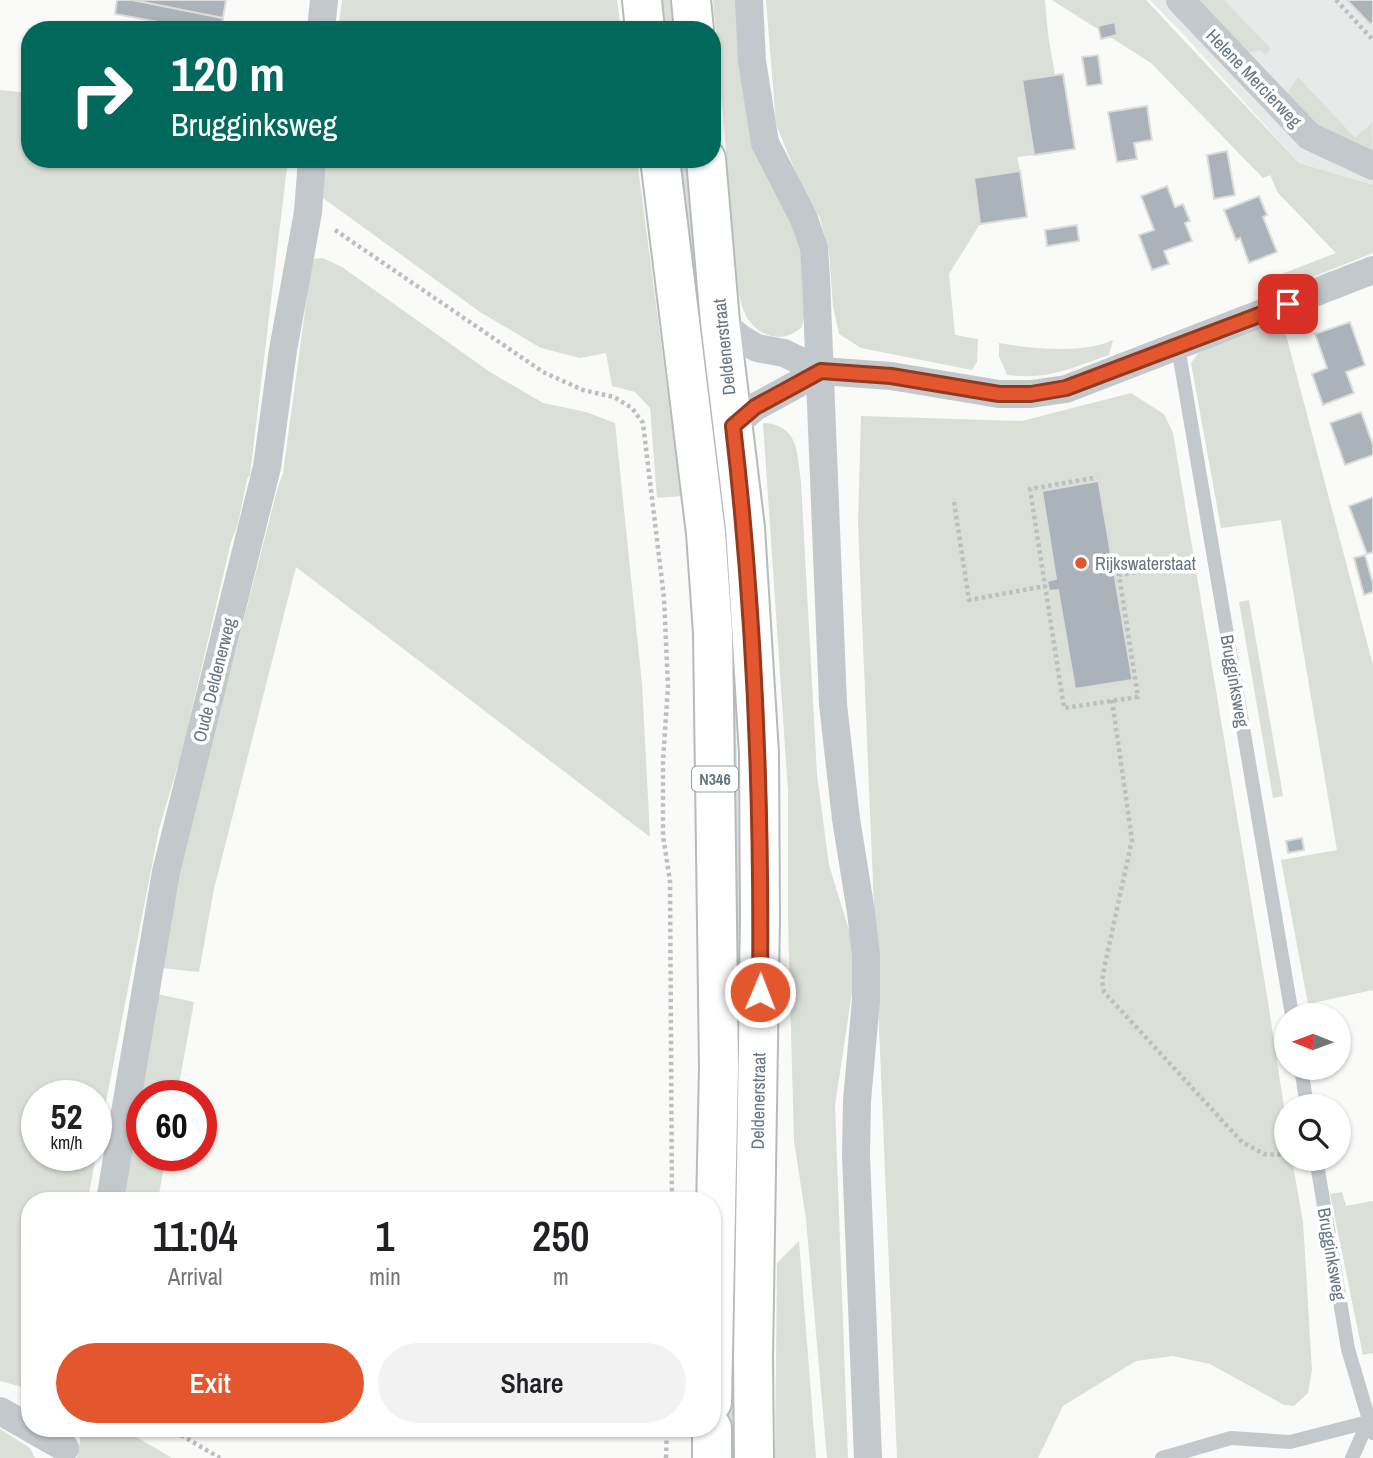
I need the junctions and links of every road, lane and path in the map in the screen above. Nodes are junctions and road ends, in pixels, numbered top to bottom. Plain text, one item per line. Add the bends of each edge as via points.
1 (324, 0) edge
2 (642, 0) edge
3 (691, 0) edge
4 (749, 0) edge
5 (1180, 0) edge
6 (1336, 0) edge
7 (322, 21) edge
8 (644, 21) edge
9 (693, 21) edge
10 (1373, 40) edge
11 (1373, 166) edge
12 (311, 168) edge
13 (661, 168) edge
14 (707, 168) edge
15 (308, 212) junction
16 (1373, 270) edge
17 (720, 322) junction
18 (1178, 347) junction
19 (821, 371) junction
20 (733, 426) junction
21 (1093, 478) dead end
22 (954, 502) dead end
23 (1214, 559) junction
24 (1045, 586) junction
25 (1112, 701) junction
26 (1290, 1003) edge
27 (1274, 1154) edge
28 (1318, 1171) edge
29 (111, 1192) edge
30 (672, 1192) edge
31 (716, 1192) edge
32 (0, 1411) edge
33 (21, 1422) edge
34 (1371, 1427) edge
35 (184, 1437) edge
36 (667, 1437) edge
37 (712, 1437) edge
38 (220, 1458) edge
39 (666, 1458) edge
40 (712, 1458) edge
41 (754, 1458) edge
42 (868, 1458) edge
43 (1162, 1458) edge
44 (1352, 1458) edge

1 - 7 street
2 - 8 main road
3 - 9 main road
4 - 19 street via 752,61 765,143 814,248
5 - 11 street, Helene Mercierweg via 1309,136
6 - 10 path
12 - 15 street, Oude Deldenerweg
13 - 31 main road, N346 via 706,533 713,632
14 - 17 main road, Deldenerstraat / N346
15 - 29 street, Oude Deldenerweg via 267,467 166,872
15 - 30 path via 543,372 583,390 614,397 632,408 643,423 664,598 668,687 663,836 670,881
16 - 18 street
17 - 19 street via 757,348 784,353
17 - 20 main road, Deldenerstraat / N346
18 - 19 street via 1066,388 1031,394
18 - 23 lane, Brugginksweg
19 - 20 street via 755,407
19 - 42 street via 834,704 866,956 856,1155
20 - 41 main road, Deldenerstraat / N346 via 745,528 759,754
21 - 24 path via 1030,489
22 - 24 path via 969,600
23 - 25 path via 1119,575 1138,696
23 - 26 lane, Brugginksweg
24 - 25 path via 1064,708
25 - 27 path via 1132,840 1105,964 1104,992 1242,1142
28 - 34 lane, Brugginksweg via 1348,1349
32 - 33 street
34 - 43 lane via 1290,1442 1231,1438
34 - 44 lane
35 - 38 path
36 - 39 path
37 - 40 main road

